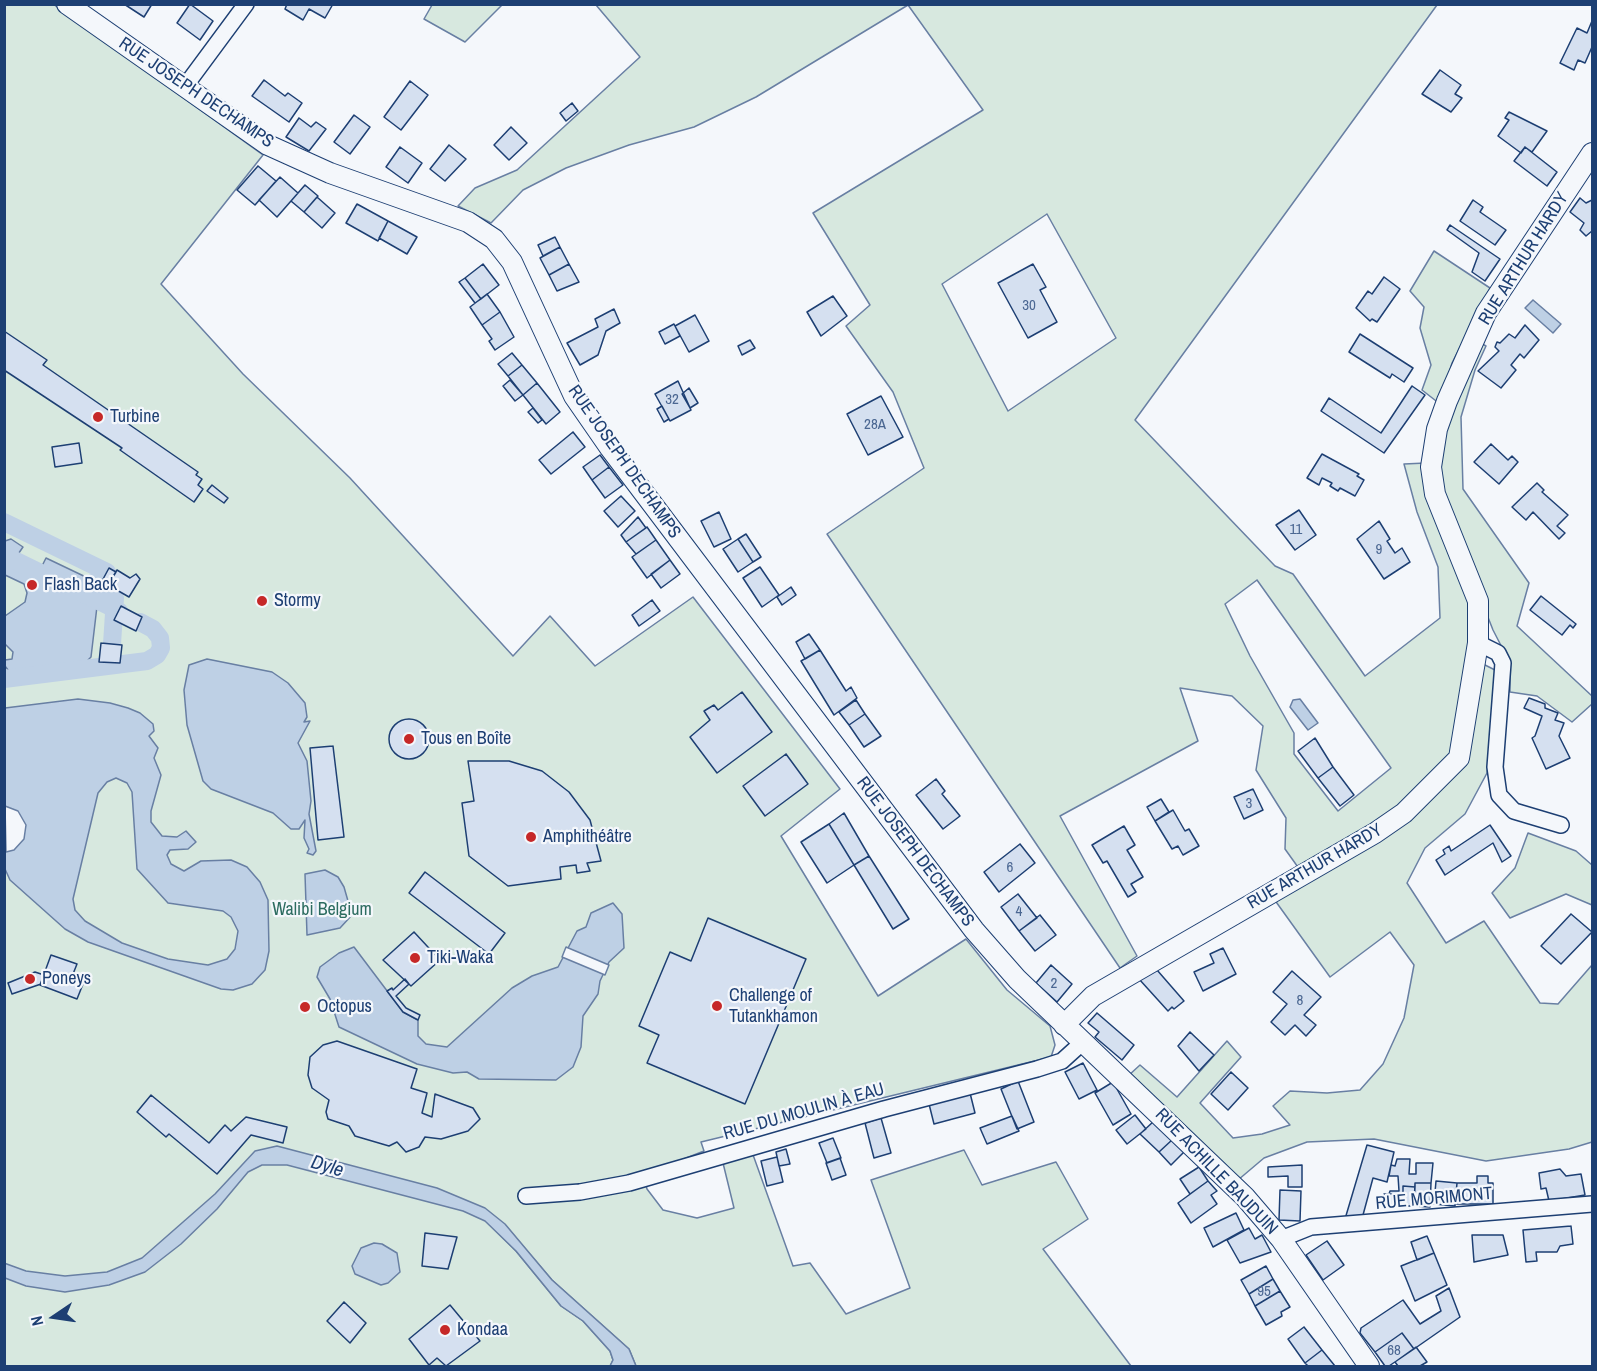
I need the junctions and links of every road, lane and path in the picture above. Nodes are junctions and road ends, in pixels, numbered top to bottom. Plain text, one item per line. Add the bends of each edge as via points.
1 (67, 4) edge
2 (246, 4) edge
3 (186, 85) junction
4 (1591, 161) edge
5 (1478, 643) junction
6 (1561, 825) dead end
7 (1064, 1025) junction
8 (1083, 1042) junction
9 (526, 1196) dead end
10 (1593, 1204) edge
11 (1281, 1239) junction
12 (1369, 1366) edge

1 - 3 street, RUE JOSEPH DECHAMPS
2 - 3 street
3 - 7 street, RUE JOSEPH DECHAMPS via 268,145 330,173 468,222 494,239 512,262 574,396 610,448 974,930
4 - 5 street, RUE ARTHUR HARDY via 1486,313 1437,429 1431,467 1435,494 1478,601
5 - 6 street via 1498,653 1503,663 1495,767 1499,795 1514,812
5 - 7 street, RUE ARTHUR HARDY via 1460,758 1404,813 1093,996
7 - 8 street, RUE ACHILLE BAUDUIN
8 - 9 street, RUE DU MOULIN À EAU via 1062,1061 1037,1069 629,1183
8 - 11 street, RUE ACHILLE BAUDUIN via 1187,1139
10 - 11 street, RUE MORIMONT via 1311,1227
11 - 12 street, RUE ACHILLE BAUDUIN

